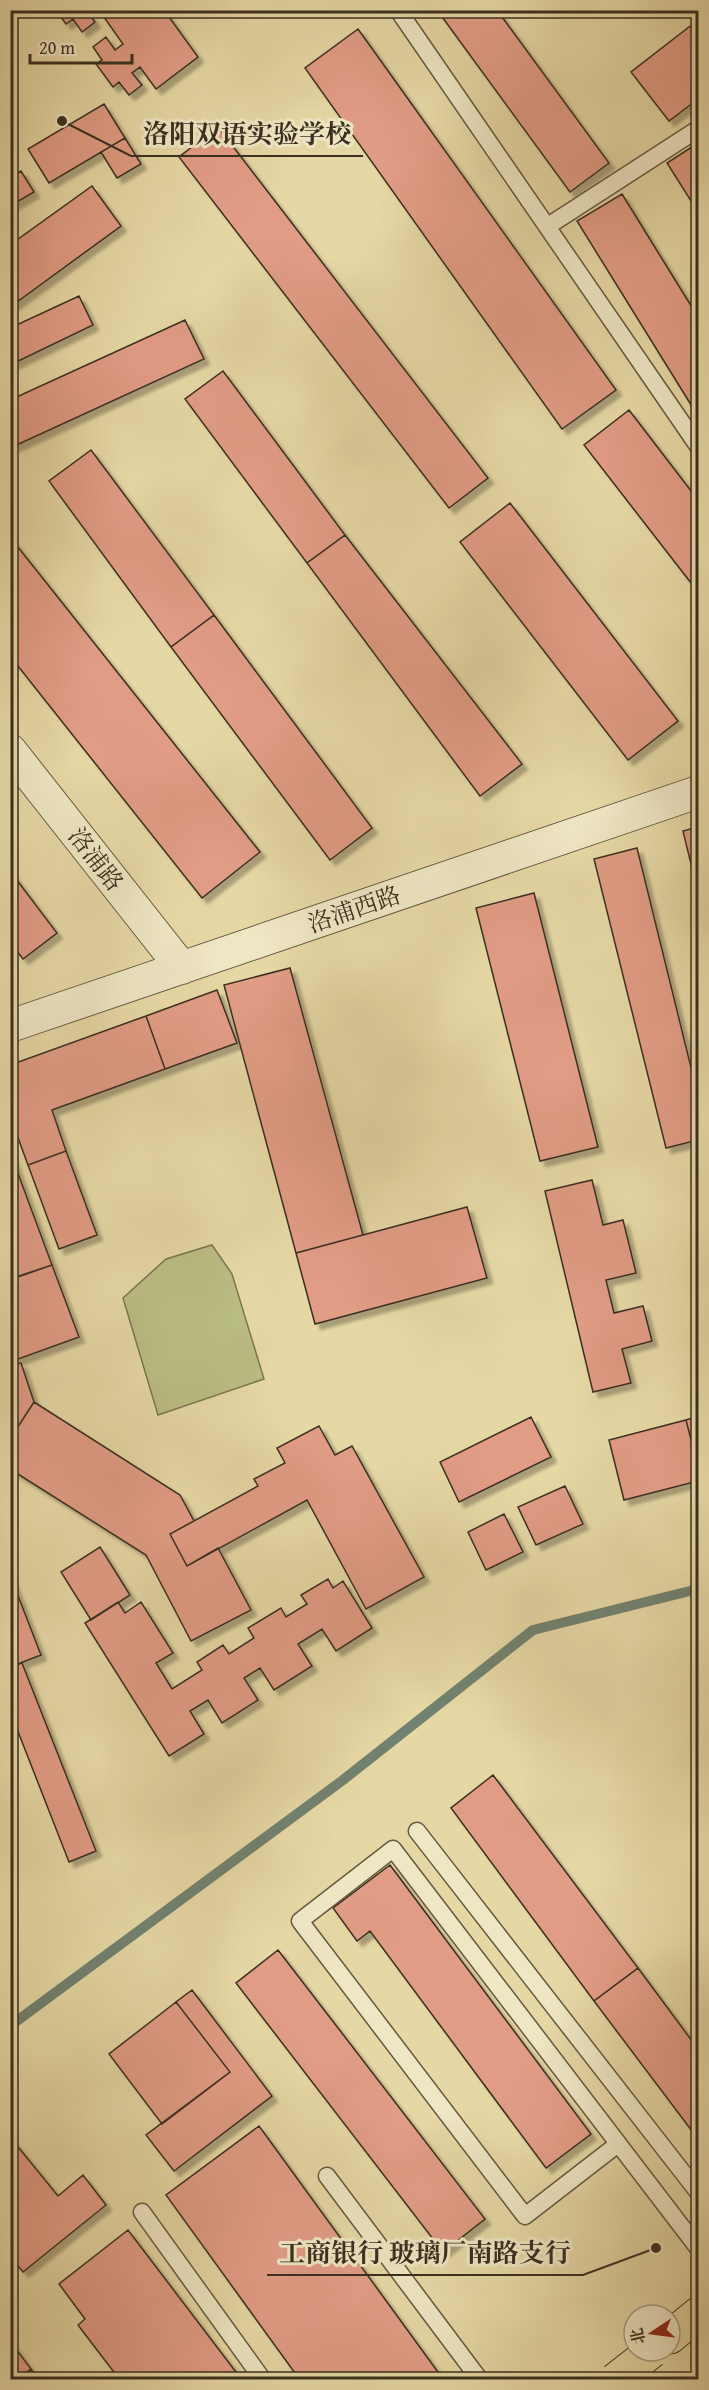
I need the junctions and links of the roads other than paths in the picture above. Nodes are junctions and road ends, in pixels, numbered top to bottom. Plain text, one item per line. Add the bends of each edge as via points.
1 (398, 10) edge
2 (699, 129) edge
3 (548, 226) junction
4 (699, 446) edge
5 (10, 750) edge
6 (699, 792) edge
7 (182, 968) junction
8 (10, 1026) edge
9 (417, 1831) dead end
10 (618, 2144) junction
11 (327, 2176) dead end
12 (699, 2192) edge
13 (142, 2212) dead end
14 (699, 2248) edge
15 (699, 2314) edge
16 (682, 2327) edge
17 (636, 2363) edge
18 (263, 2379) edge
19 (480, 2379) edge
20 (615, 2379) edge

1 - 3 lane
2 - 3 lane
3 - 4 lane
5 - 7 street, 洛浦路
6 - 7 street, 洛浦西路
7 - 8 street, 洛浦西路
9 - 12 lane
10 - 10 lane via 525,2216 300,1921 393,1849
10 - 14 lane
11 - 19 lane
13 - 18 lane
15 - 16 highway
17 - 20 highway, bridge

